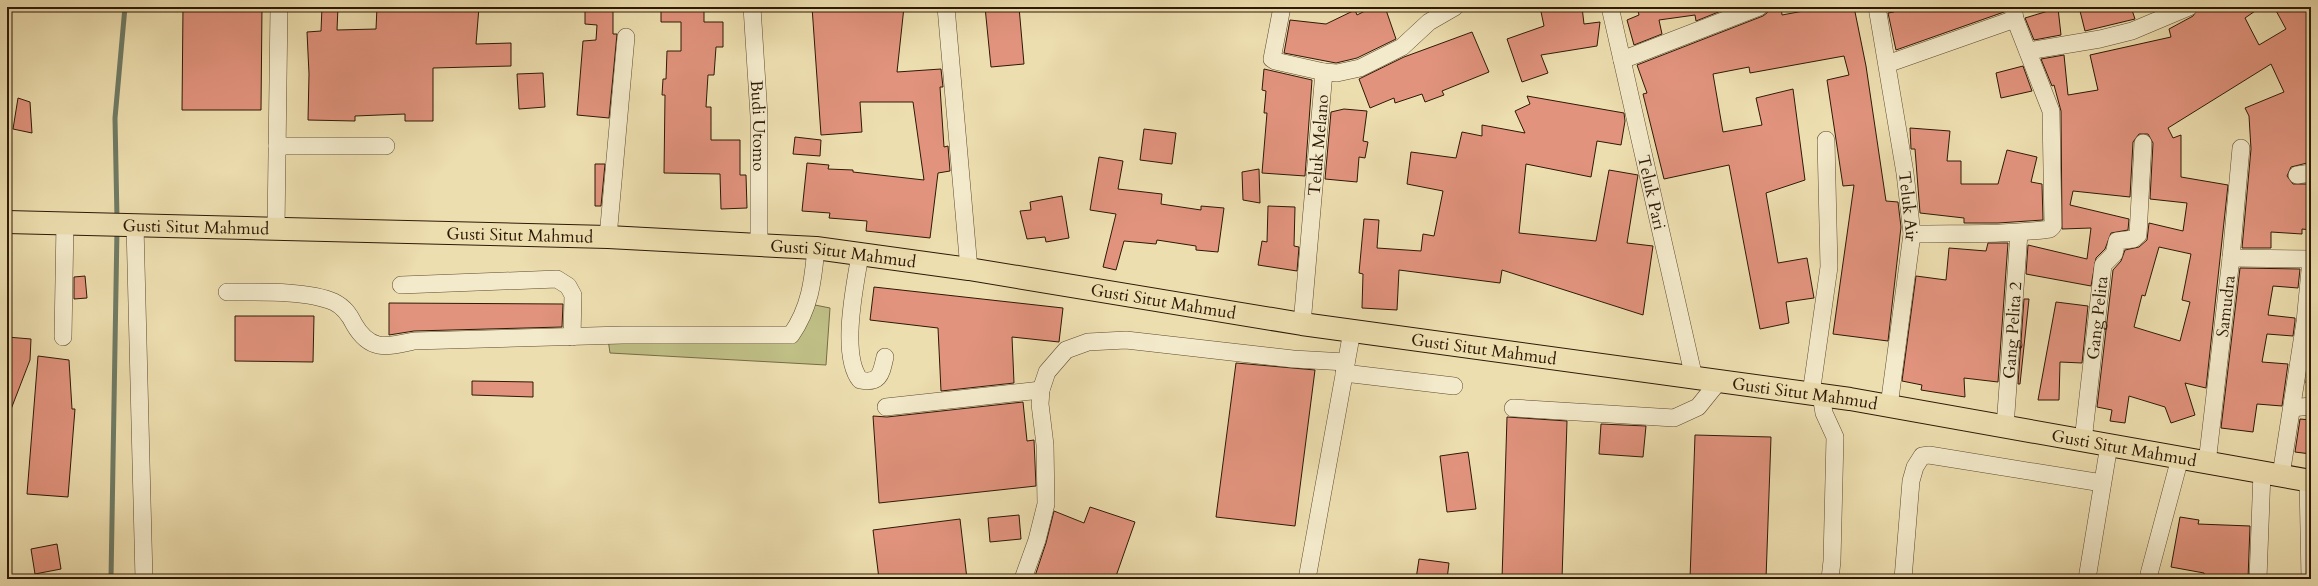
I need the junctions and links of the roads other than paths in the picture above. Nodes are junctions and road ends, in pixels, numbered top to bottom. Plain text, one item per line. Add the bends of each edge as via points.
1 (279, 7) edge
2 (752, 7) edge
3 (946, 7) edge
4 (1282, 7) edge
5 (1455, 7) edge
6 (1610, 7) edge
7 (1759, 7) edge
8 (1877, 7) edge
9 (2189, 7) edge
10 (2014, 13) edge
11 (626, 37) dead end
12 (2028, 51) junction
13 (1622, 60) junction
14 (1887, 64) junction
15 (1324, 72) junction
16 (1826, 140) dead end
17 (2143, 144) dead end
18 (277, 146) junction
19 (386, 146) dead end
20 (2241, 148) dead end
21 (7, 222) edge
22 (65, 223) junction
23 (135, 225) junction
24 (276, 229) junction
25 (2018, 233) junction
26 (1912, 234) junction
27 (608, 237) junction
28 (759, 245) junction
29 (816, 248) junction
30 (860, 255) junction
31 (2231, 258) junction
32 (2311, 259) edge
33 (969, 269) junction
34 (401, 285) dead end
35 (227, 292) dead end
36 (1302, 324) junction
37 (1352, 331) junction
38 (63, 337) dead end
39 (572, 337) junction
40 (885, 358) dead end
41 (1345, 368) junction
42 (1694, 378) junction
43 (1719, 381) junction
44 (1454, 386) dead end
45 (1041, 390) junction
46 (1816, 394) junction
47 (1889, 406) junction
48 (2311, 406) edge
49 (886, 407) dead end
50 (1513, 408) dead end
51 (2292, 408) junction
52 (2005, 427) junction
53 (2083, 441) junction
54 (2109, 445) junction
55 (2180, 458) junction
56 (2207, 463) junction
57 (2272, 474) junction
58 (2309, 481) edge
59 (2102, 483) junction
60 (2149, 574) dead end
61 (144, 579) edge
62 (1023, 579) edge
63 (1307, 579) edge
64 (1830, 579) edge
65 (1903, 579) edge
66 (2087, 579) edge
67 (2258, 579) edge
68 (2310, 579) edge

1 - 18 street
2 - 28 street, Budi Utomo via 759,116
3 - 33 street
4 - 15 street, Teluk Melano via 1272,58 1275,61
5 - 15 street via 1429,22 1402,47 1360,68 1337,73
6 - 13 street, Teluk Pari
7 - 13 street
8 - 14 street, Teluk Air
9 - 12 street via 2132,31 2100,40
10 - 12 street
10 - 14 street
11 - 27 street
12 - 25 street via 2051,111 2054,222 2050,229
13 - 42 street, Teluk Pari
14 - 26 street, Teluk Air via 1906,173
15 - 36 street, Teluk Melano
16 - 46 street via 1829,267
17 - 53 street, Gang Pelita via 2138,235 2133,239 2117,241 2114,254 2103,265
18 - 19 street
18 - 24 street
20 - 31 street, Samudra
21 - 22 highway, Gusti Situt Mahmud
22 - 23 highway, Gusti Situt Mahmud
22 - 38 street
23 - 24 highway, Gusti Situt Mahmud
23 - 61 street
24 - 27 highway, Gusti Situt Mahmud
25 - 26 street
25 - 52 street, Gang Pelita 2
26 - 47 street, Teluk Air
27 - 28 highway, Gusti Situt Mahmud
28 - 29 highway, Gusti Situt Mahmud
29 - 30 highway, Gusti Situt Mahmud
29 - 39 street via 810,300 802,320 791,335
30 - 33 highway, Gusti Situt Mahmud
30 - 40 street via 850,354 854,372 860,380 875,380 879,377
31 - 32 street
31 - 56 street, Samudra
32 - 51 street
33 - 36 highway, Gusti Situt Mahmud
34 - 39 street via 557,279 568,286 573,295
35 - 39 street via 276,292 332,301 343,307 361,335 372,345 390,346 414,341
36 - 37 highway, Gusti Situt Mahmud
37 - 41 street
37 - 42 highway, Gusti Situt Mahmud
41 - 44 street
41 - 45 street via 1161,343 1105,340 1088,342 1066,350 1047,372
41 - 63 street
42 - 43 highway, Gusti Situt Mahmud
43 - 46 highway, Gusti Situt Mahmud
43 - 50 street via 1698,407 1674,418
45 - 49 street
45 - 62 street via 1046,504
46 - 47 highway, Gusti Situt Mahmud
46 - 64 street via 1835,437
47 - 52 highway, Gusti Situt Mahmud
48 - 51 street
51 - 57 street
52 - 53 highway, Gusti Situt Mahmud
53 - 54 highway, Gusti Situt Mahmud
54 - 55 highway, Gusti Situt Mahmud
54 - 59 street
55 - 56 highway, Gusti Situt Mahmud
55 - 60 street
56 - 57 highway, Gusti Situt Mahmud
57 - 58 highway, Gusti Situt Mahmud
57 - 67 street via 2259,519
58 - 68 street
59 - 65 street via 1929,455 1922,456 1911,481
59 - 66 street

